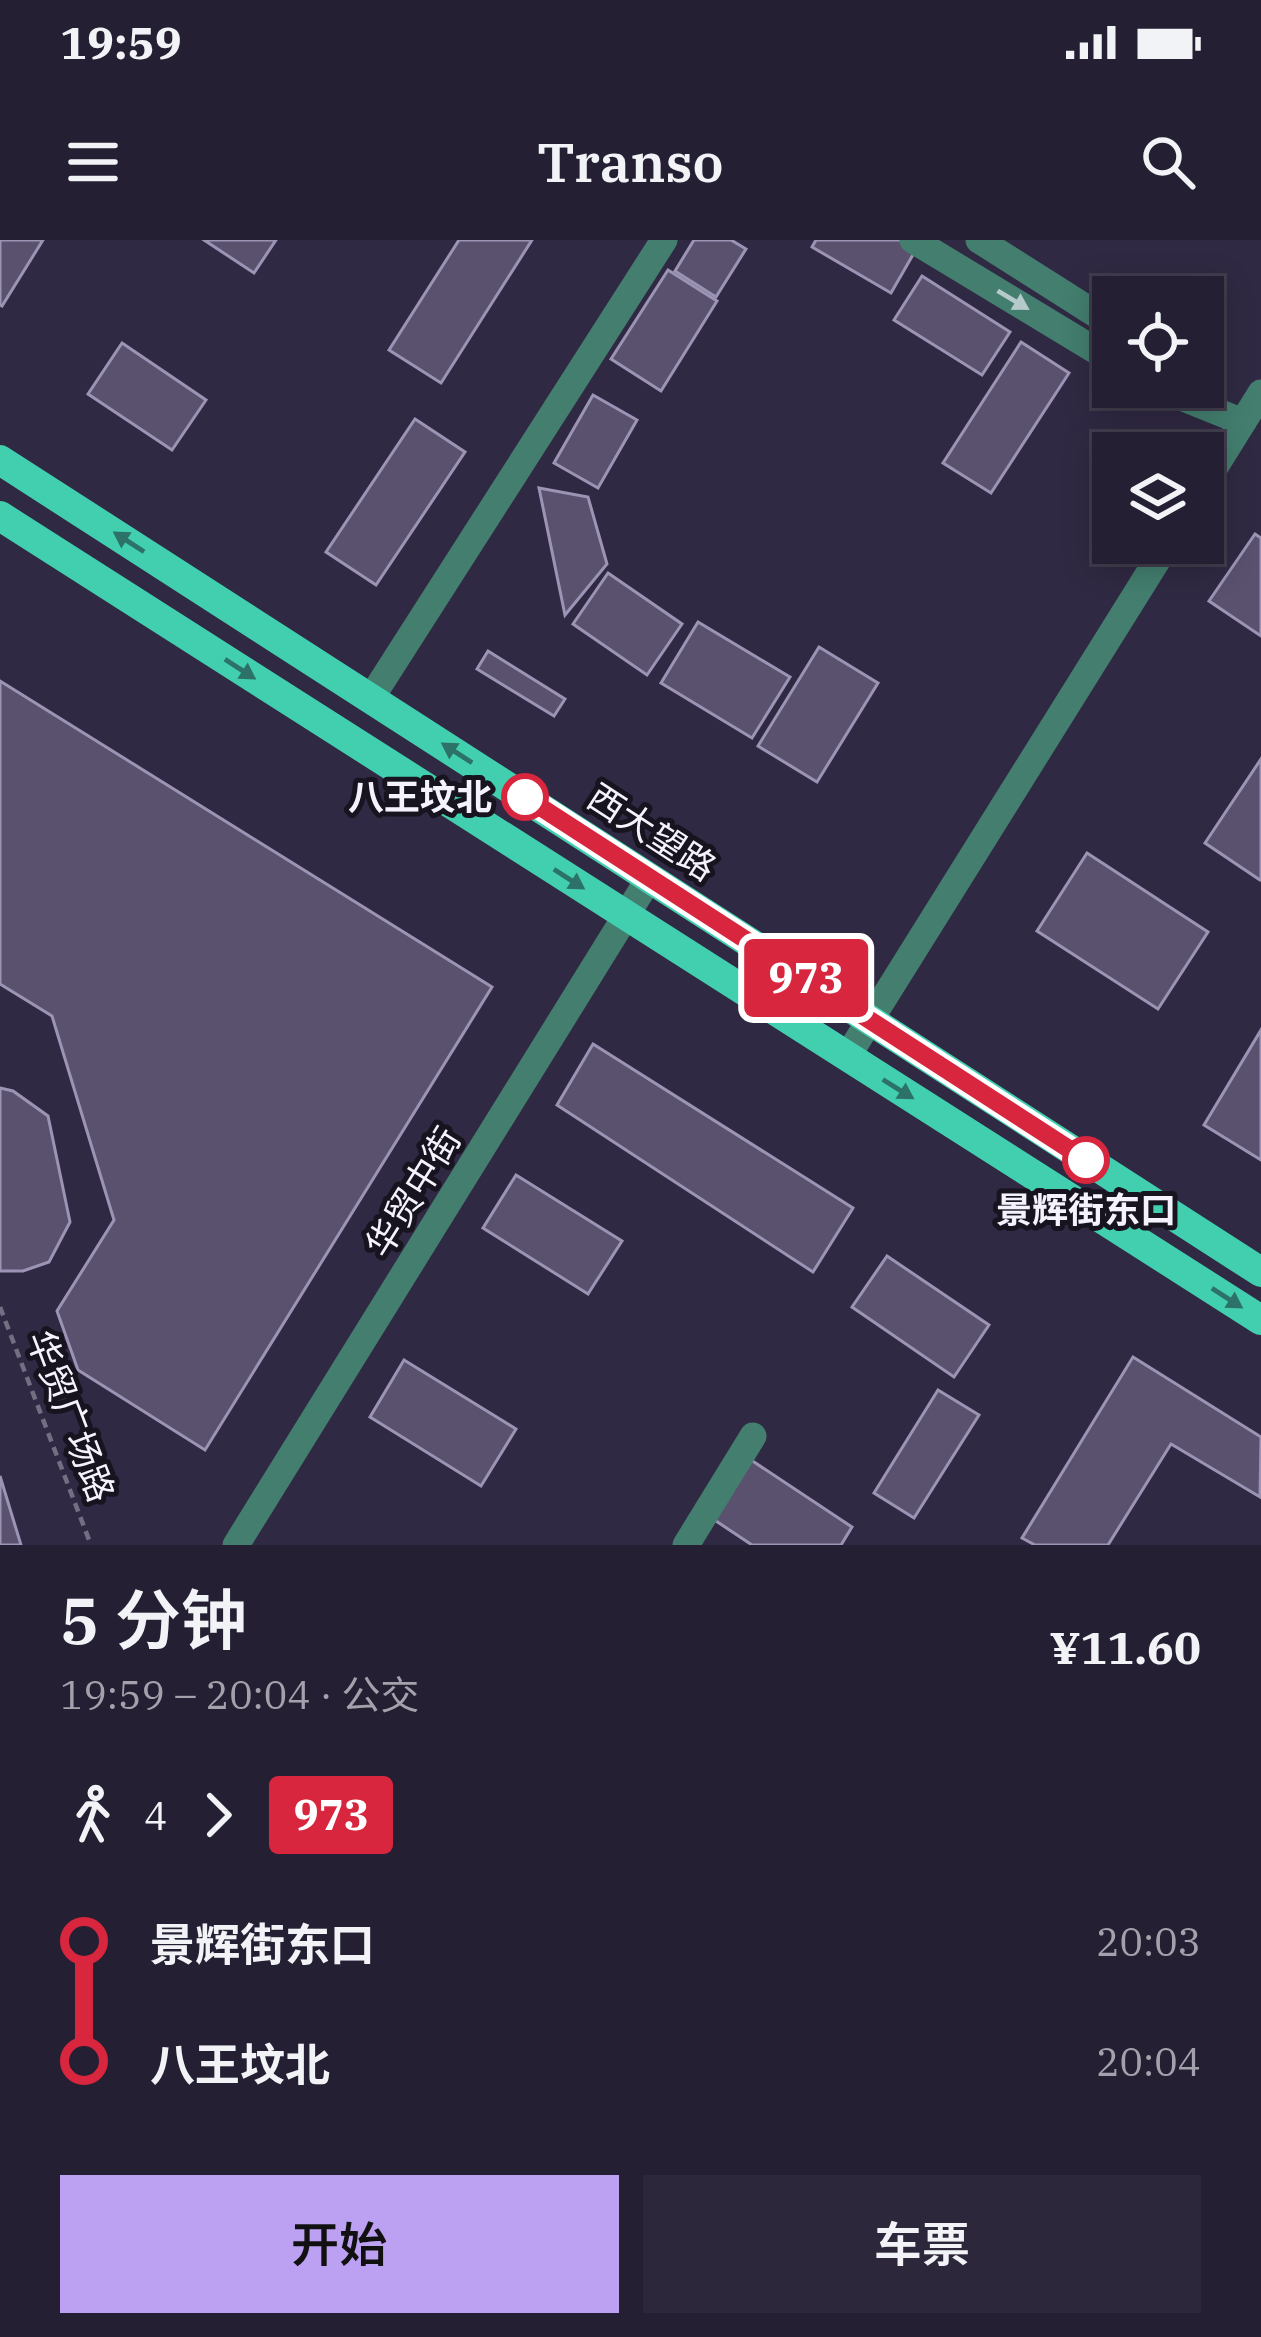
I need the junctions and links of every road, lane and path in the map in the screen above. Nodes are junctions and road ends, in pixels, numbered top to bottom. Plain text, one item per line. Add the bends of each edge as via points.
1 (664, 240) edge
2 (913, 240) edge
3 (979, 240) edge
4 (1092, 312) edge
5 (1092, 348) edge
6 (1261, 393) edge
7 (1224, 407) edge
8 (1201, 408) edge
9 (1252, 432) edge
10 (0, 460) edge
11 (1224, 463) edge
12 (0, 516) edge
13 (1155, 564) edge
14 (371, 698) junction
15 (650, 877) junction
16 (627, 916) junction
17 (871, 1019) junction
18 (847, 1057) junction
19 (1261, 1272) edge
20 (0, 1307) edge
21 (1261, 1320) edge
22 (752, 1436) dead end
23 (91, 1545) edge
24 (236, 1545) edge
25 (686, 1545) edge

1 - 14 street
2 -> 5 street
3 - 4 street
6 - 9 street
7 - 9 street
8 - 9 street
9 - 11 street
14 -> 10 main road, 西大望路
12 -> 16 main road
13 - 17 street
15 -> 14 main road, 西大望路
15 - 16 street, 华贸中街
15 - 17 main road, 西大望路
16 - 18 main road
16 - 24 street, 华贸中街
17 - 18 street
17 - 19 main road, 西大望路
18 -> 21 main road
20 - 23 path, 华贸广场路
22 - 25 street

